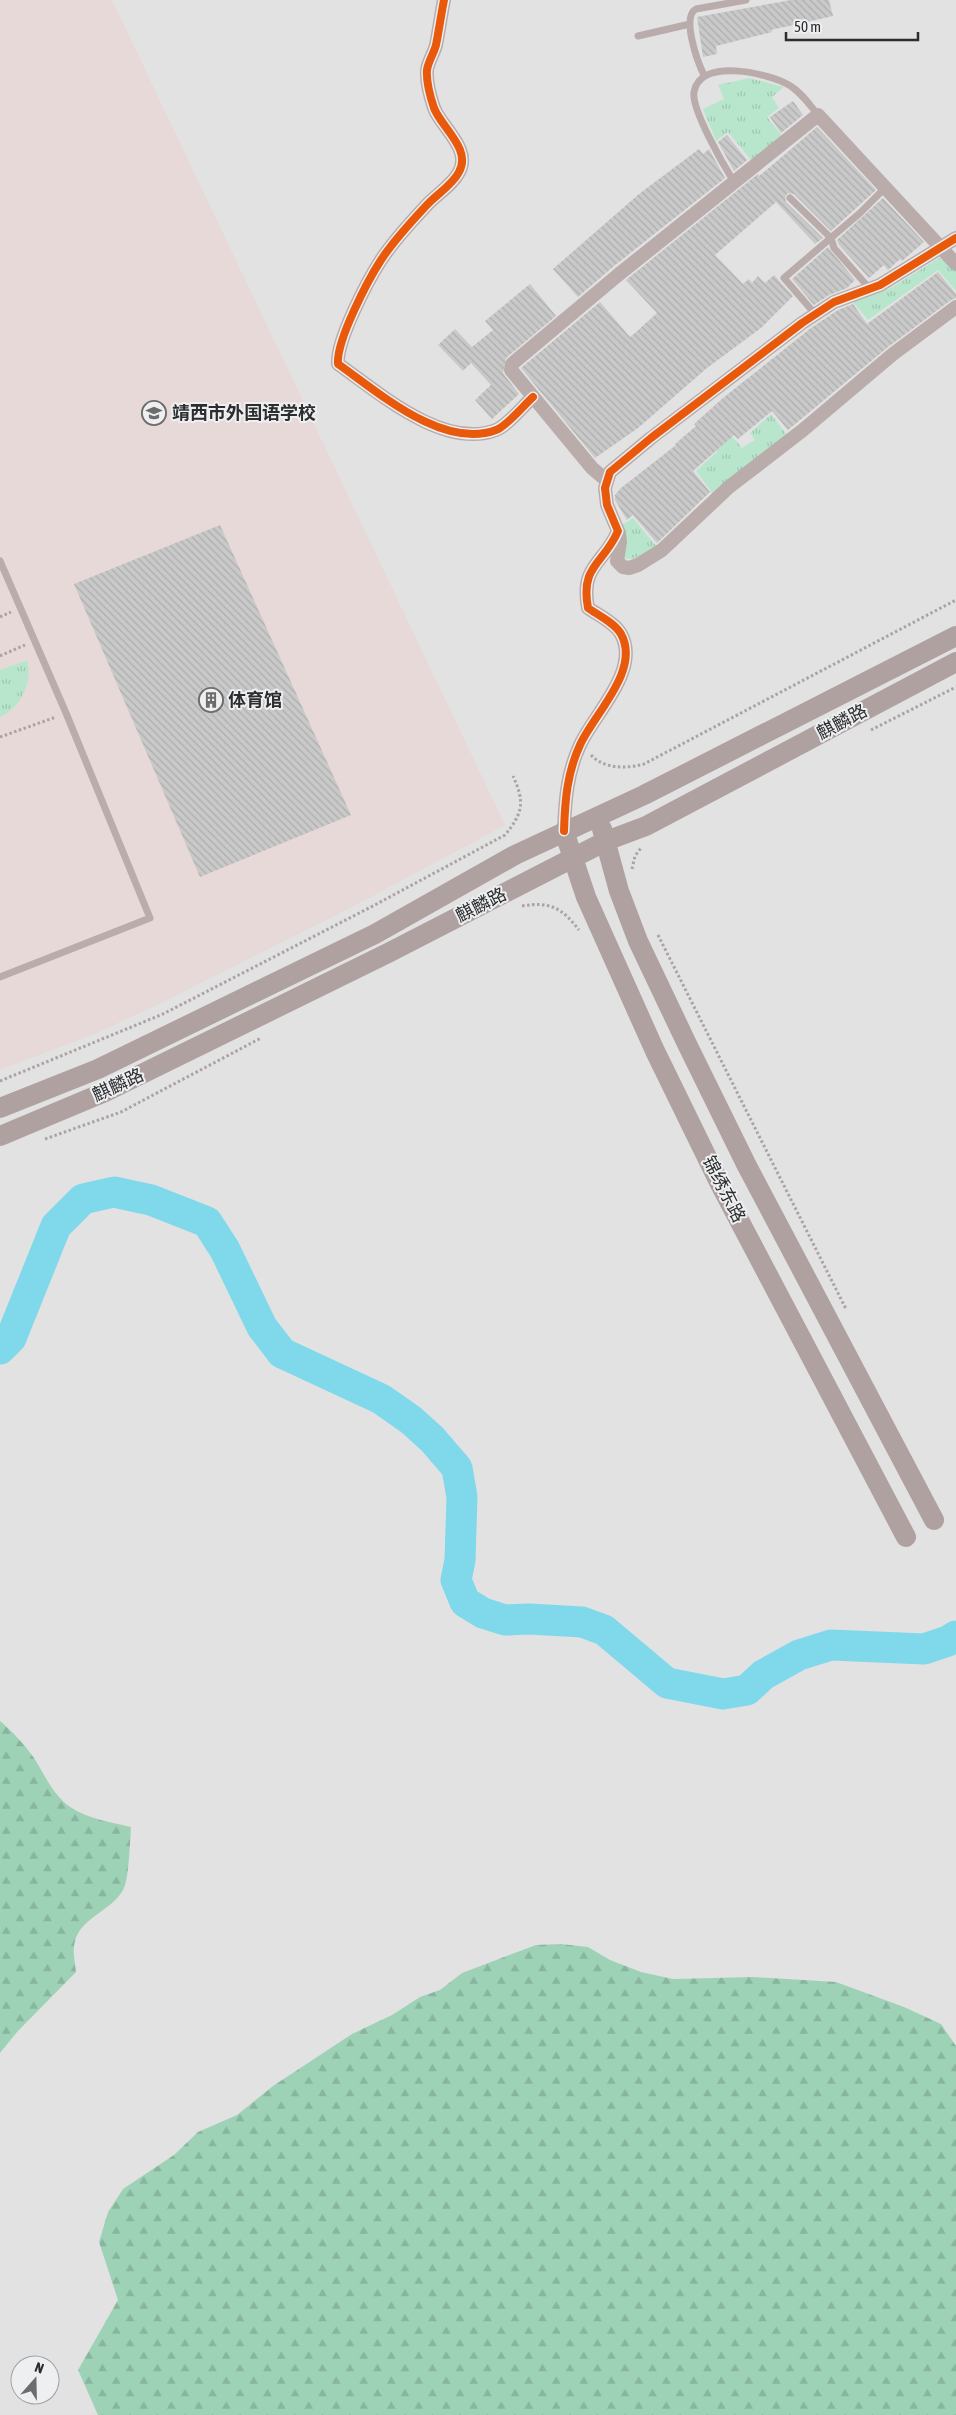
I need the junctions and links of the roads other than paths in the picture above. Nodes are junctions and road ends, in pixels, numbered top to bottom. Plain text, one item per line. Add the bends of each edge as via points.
1 (444, 0) edge
2 (746, 0) edge
3 (690, 24) junction
4 (638, 36) dead end
5 (704, 76) junction
6 (818, 115) junction
7 (734, 182) junction
8 (885, 188) junction
9 (790, 198) dead end
10 (831, 238) junction
11 (956, 238) edge
12 (942, 249) junction
13 (956, 264) edge
14 (870, 289) junction
15 (956, 307) edge
16 (816, 315) junction
17 (533, 396) junction
18 (606, 480) junction
19 (618, 531) junction
20 (0, 561) edge
21 (956, 636) edge
22 (956, 662) edge
23 (598, 818) junction
24 (564, 831) junction
25 (606, 841) junction
26 (573, 860) junction
27 (0, 977) edge
28 (0, 1108) edge
29 (0, 1136) edge
30 (934, 1520) dead end
31 (906, 1537) dead end

1 - 17 street via 436,46 427,70 429,92 445,128 458,144 462,158 460,171 426,205 382,258 349,324 337,354 338,364 406,412 464,433 498,429
2 - 3 lane via 696,8 691,13
3 - 4 lane
3 - 5 lane
5 - 6 lane via 721,71 772,78 799,92
5 - 7 lane via 694,91 694,100
6 - 7 street
6 - 8 street
7 - 17 street via 514,361 511,370
8 - 10 lane
8 - 12 street
9 - 10 lane
10 - 14 lane via 834,248
10 - 16 lane via 784,278
11 - 12 street
12 - 13 street
12 - 14 street
14 - 16 street via 834,302
15 - 19 street via 729,487 662,550 638,565 623,567 617,561
16 - 18 street via 651,438 610,472
17 - 18 street via 592,468
18 - 19 street via 607,505
19 - 24 street via 614,542 589,573 585,591 588,608 620,633 626,650 624,668 617,686 581,743 570,770
20 - 27 lane via 150,918
21 - 23 main road, 麒麟路
22 - 25 main road, 麒麟路 via 646,826
23 - 24 main road, 麒麟路
23 - 25 main road, 锦绣东路
24 - 26 main road, 锦绣东路
24 - 28 main road, 麒麟路 via 376,934 98,1069
25 - 26 main road, 麒麟路
25 - 30 main road, 锦绣东路 via 619,891 638,941 687,1044 746,1164
26 - 29 main road, 麒麟路 via 105,1092
26 - 31 main road, 锦绣东路 via 586,897 655,1051 720,1184

